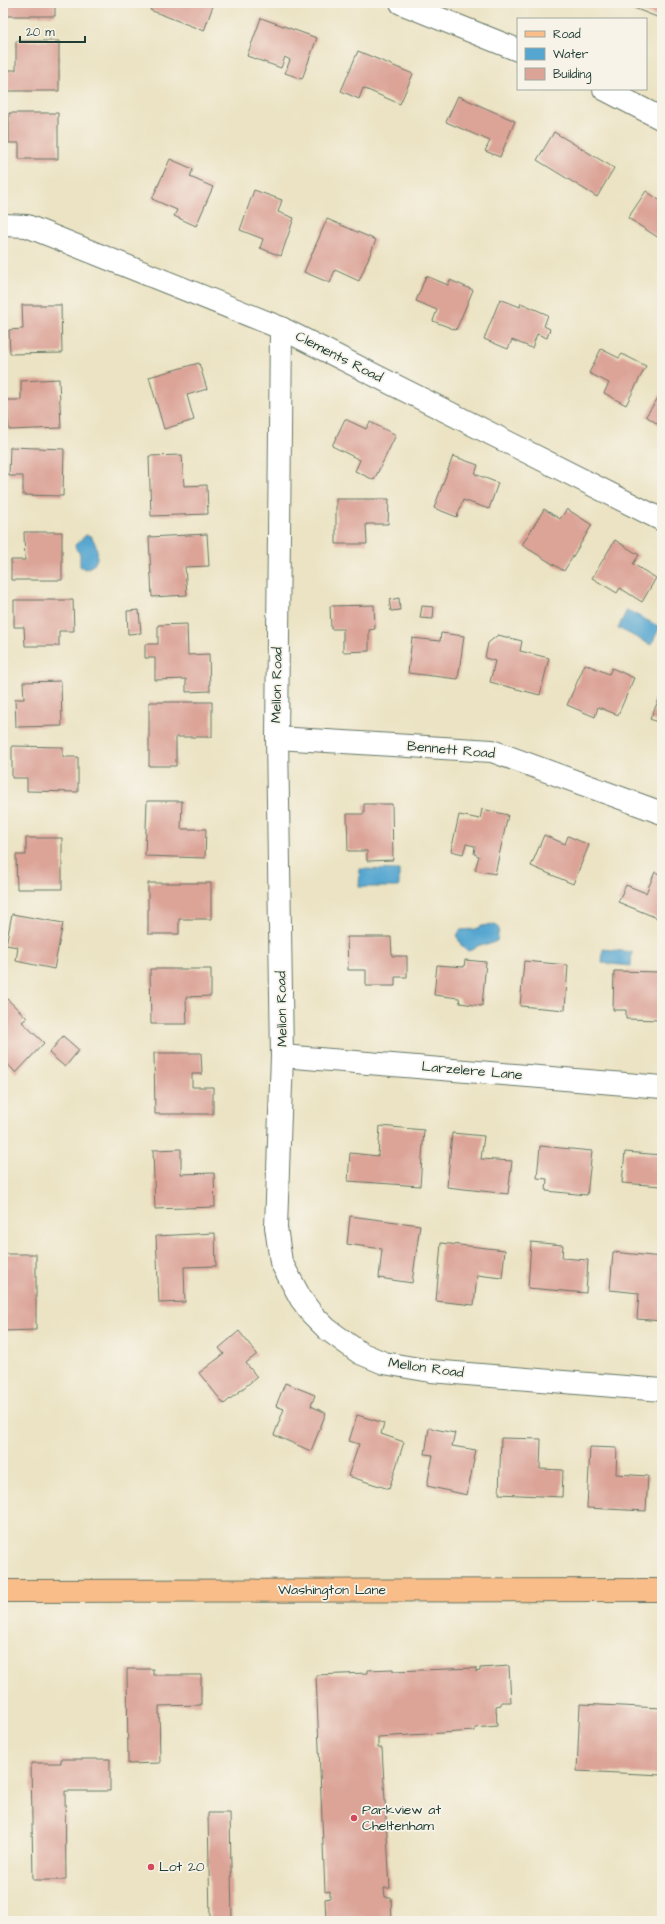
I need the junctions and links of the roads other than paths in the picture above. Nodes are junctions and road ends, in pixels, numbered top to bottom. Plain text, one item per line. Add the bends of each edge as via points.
1 (401, 3) edge
2 (517, 50) edge
3 (606, 90) edge
4 (662, 119) edge
5 (3, 225) edge
6 (281, 328) junction
7 (662, 520) edge
8 (277, 738) junction
9 (662, 813) edge
10 (282, 1056) junction
11 (662, 1087) edge
12 (662, 1390) edge
13 (662, 1590) edge
14 (3, 1591) edge

1 - 2 street
3 - 4 street
5 - 6 street, Clements Road via 27,226
6 - 7 street, Clements Road
6 - 8 street, Mellon Road
8 - 9 street, Bennett Road via 492,750
8 - 10 street, Mellon Road
10 - 11 street, Larzelere Lane
10 - 12 street, Mellon Road via 276,1227 278,1245 281,1262 300,1299 327,1329 360,1353 384,1363 408,1368
13 - 14 main road, Washington Lane

